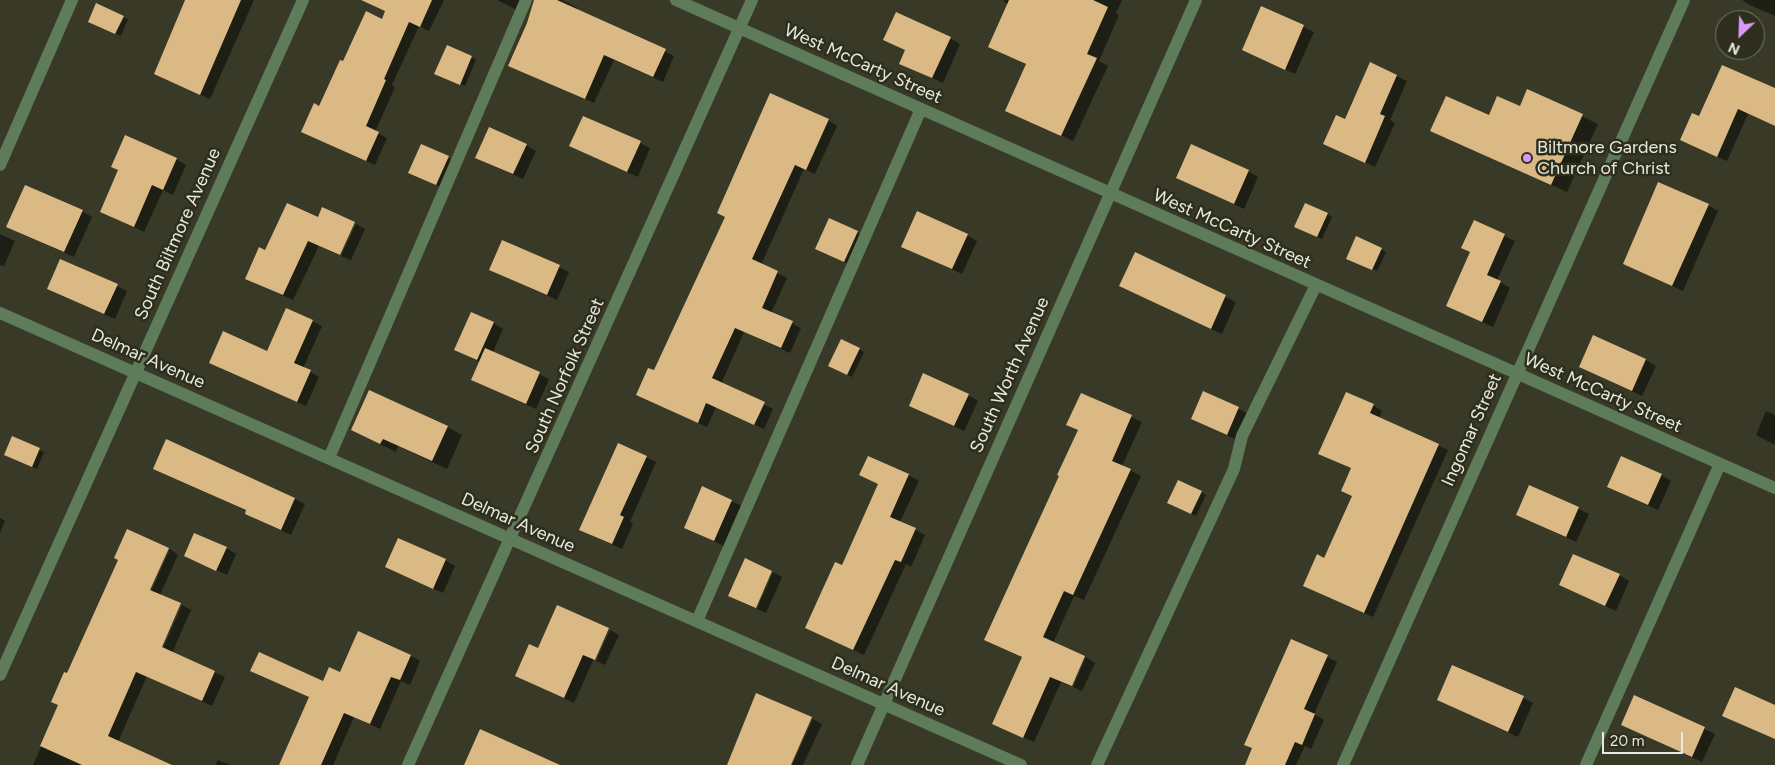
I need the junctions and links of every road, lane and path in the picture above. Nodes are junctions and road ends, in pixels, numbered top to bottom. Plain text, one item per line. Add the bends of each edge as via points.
1 (72, 0) edge
2 (303, 0) edge
3 (526, 0) edge
4 (676, 0) edge
5 (752, 0) edge
6 (1196, 0) edge
7 (1684, 0) edge
8 (740, 28) junction
9 (922, 110) junction
10 (0, 164) edge
11 (1110, 194) junction
12 (1316, 285) junction
13 (0, 313) edge
14 (134, 372) junction
15 (1516, 374) junction
16 (329, 458) junction
17 (1720, 464) junction
18 (1775, 488) edge
19 (510, 539) junction
20 (697, 621) junction
21 (0, 675) edge
22 (884, 704) junction
23 (408, 765) edge
24 (857, 765) edge
25 (1022, 765) edge
26 (1097, 765) edge
27 (1343, 765) edge
28 (1586, 765) edge

1 - 10 street
2 - 14 street, South Biltmore Avenue
3 - 16 street
4 - 8 street, West McCarty Street
5 - 8 street, South Norfolk Street
6 - 11 street, South Worth Avenue
7 - 15 street, Ingomar Street
8 - 9 street, West McCarty Street
8 - 19 street, South Norfolk Street
9 - 11 street, West McCarty Street
9 - 20 street
11 - 12 street, West McCarty Street
11 - 22 street, South Worth Avenue
12 - 15 street, West McCarty Street
12 - 26 street via 1242,436 1234,469
13 - 14 street, Delmar Avenue
14 - 16 street, Delmar Avenue
14 - 21 street, South Biltmore Avenue
15 - 17 street, West McCarty Street
15 - 27 street, Ingomar Street
16 - 19 street, Delmar Avenue
17 - 18 street, West McCarty Street
17 - 28 street
19 - 20 street, Delmar Avenue
19 - 23 street, South Norfolk Street
20 - 22 street, Delmar Avenue
22 - 24 street, South Worth Avenue
22 - 25 street, Delmar Avenue

